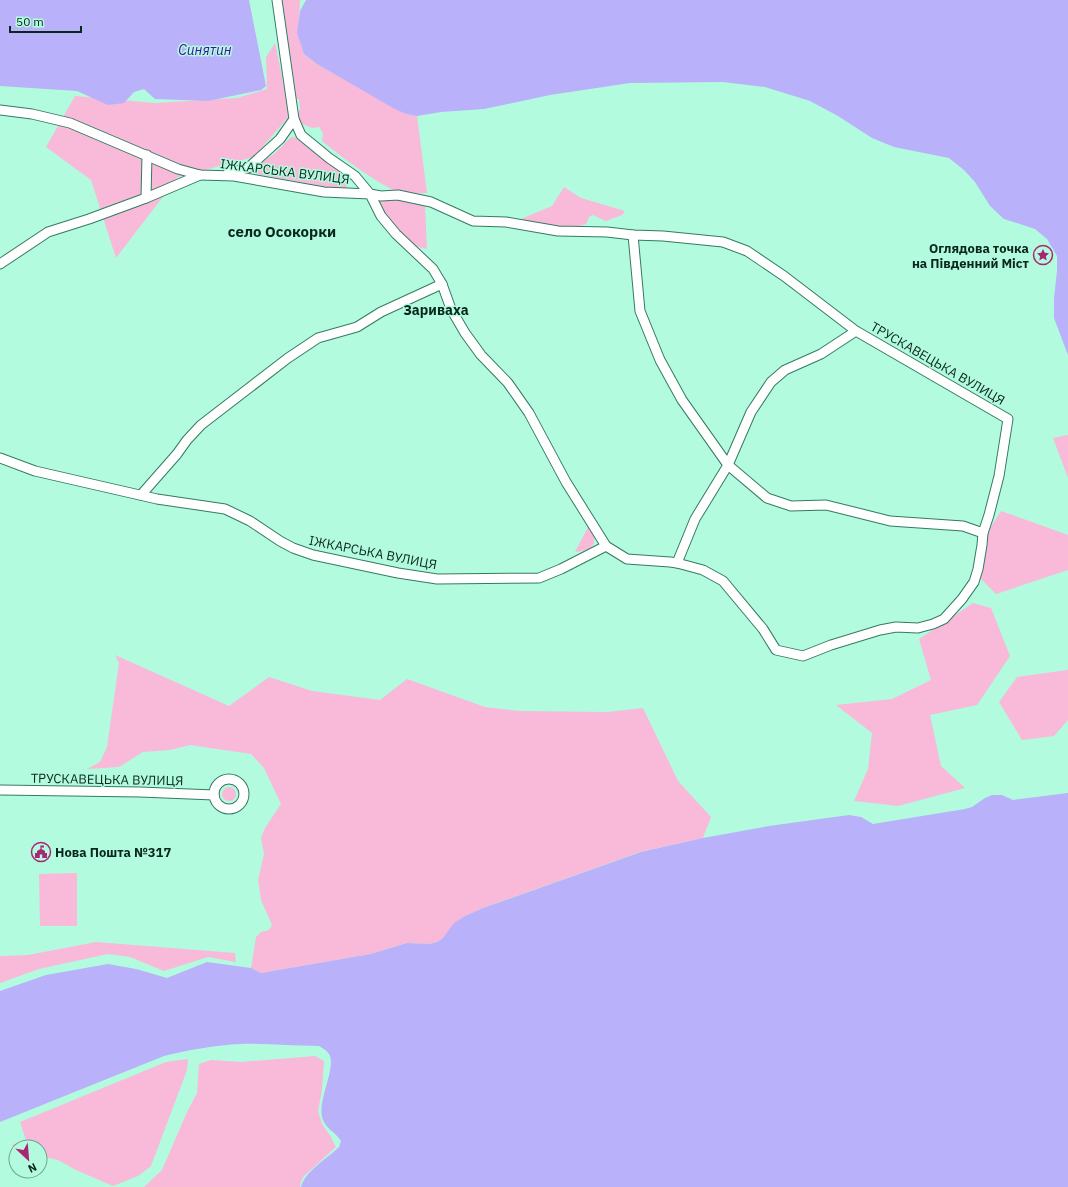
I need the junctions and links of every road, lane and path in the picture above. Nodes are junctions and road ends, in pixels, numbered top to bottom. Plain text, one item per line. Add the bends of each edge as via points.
1 (277, 0) edge
2 (0, 110) edge
3 (294, 119) junction
4 (147, 156) junction
5 (200, 175) junction
6 (223, 175) junction
7 (370, 194) junction
8 (146, 198) junction
9 (634, 235) junction
10 (0, 264) edge
11 (442, 284) junction
12 (856, 331) junction
13 (0, 458) edge
14 (728, 465) junction
15 (141, 495) junction
16 (983, 533) junction
17 (606, 546) junction
18 (677, 563) junction
19 (0, 790) edge
20 (214, 795) dead end

1 - 3 street
2 - 4 street, ІЖКАРСЬКА ВУЛИЦЯ via 70,123
3 - 6 street via 280,139 248,168
3 - 7 street via 301,135 355,176
4 - 5 street, ІЖКАРСЬКА ВУЛИЦЯ
4 - 8 street
5 - 6 street, ІЖКАРСЬКА ВУЛИЦЯ
5 - 8 street, ІЖКАРСЬКА ВУЛИЦЯ
6 - 7 street, ІЖКАРСЬКА ВУЛИЦЯ via 324,192
7 - 9 street, ТРУСКАВЕЦЬКА ВУЛИЦЯ via 398,195 431,202 473,221 506,222 558,231
7 - 11 street via 381,216 433,269
8 - 10 street, ІЖКАРСЬКА ВУЛИЦЯ via 48,232
9 - 12 street, ТРУСКАВЕЦЬКА ВУЛИЦЯ via 723,242 747,251
9 - 14 street via 640,311 660,360 682,400
11 - 15 street via 381,312 357,327 318,338 288,358 201,425
11 - 17 street via 451,309 465,333 481,355 508,382 529,412 566,482
12 - 14 street, ТРУСКАВЕЦЬКА ВУЛИЦЯ via 821,354 786,370 771,382 751,412
12 - 16 street, ТРУСКАВЕЦЬКА ВУЛИЦЯ via 1008,419 999,476
13 - 15 street, ІЖКАРСЬКА ВУЛИЦЯ via 36,471
14 - 16 street via 767,498 792,506 826,506 890,521 963,526
14 - 18 street, ТРУСКАВЕЦЬКА ВУЛИЦЯ via 695,519
15 - 17 street, ІЖКАРСЬКА ВУЛИЦЯ via 225,510 250,521 293,548 313,555 437,579 539,578
16 - 18 street, ТРУСКАВЕЦЬКА ВУЛИЦЯ via 974,582 944,619 918,628 896,627 880,630 803,656 776,650 763,629 723,581 703,570
17 - 18 street via 627,559
19 - 20 street, ТРУСКАВЕЦЬКА ВУЛИЦЯ

